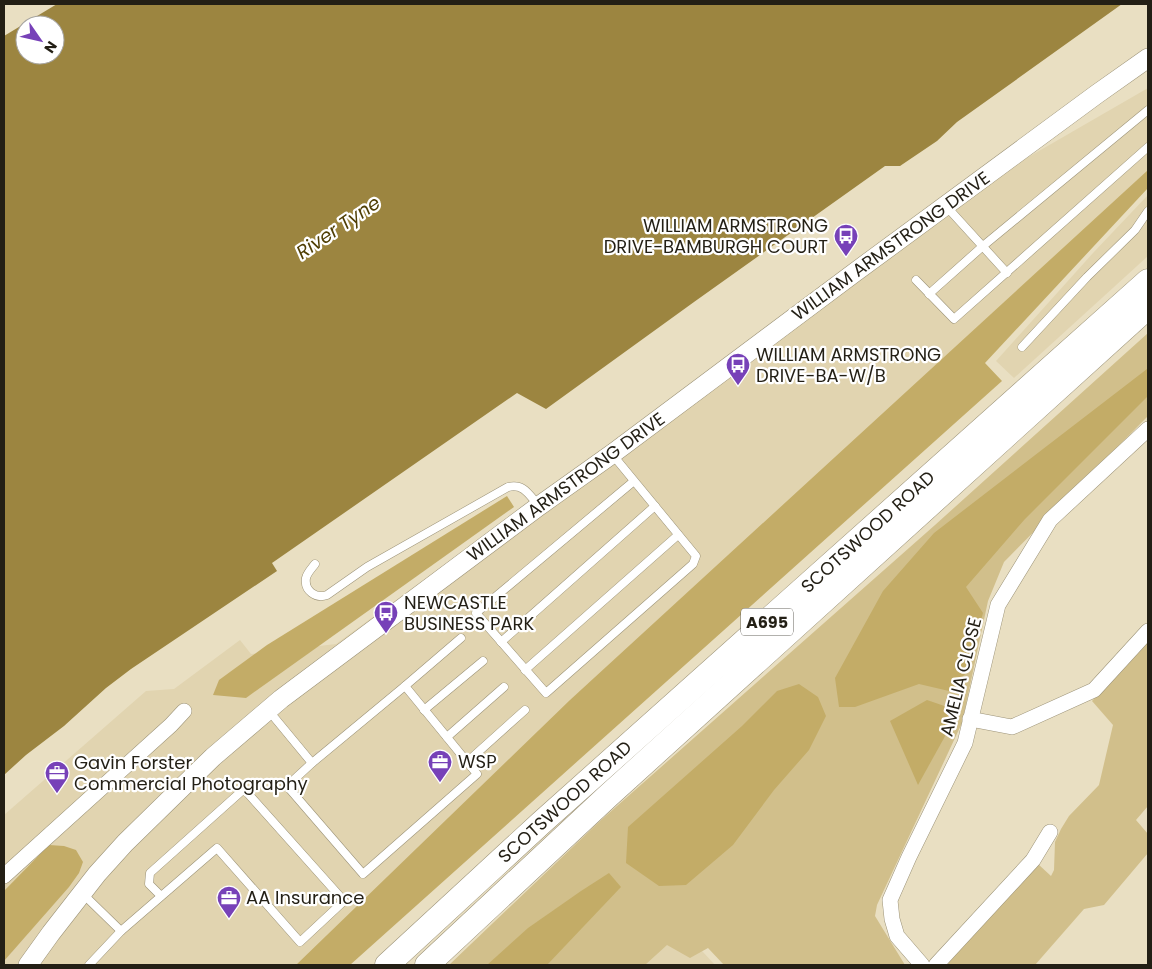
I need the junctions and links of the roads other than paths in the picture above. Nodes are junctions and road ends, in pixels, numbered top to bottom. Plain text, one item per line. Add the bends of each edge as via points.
1 (1148, 58) edge
2 (1148, 110) edge
3 (1148, 146) edge
4 (946, 206) junction
5 (1148, 210) edge
6 (983, 246) junction
7 (1007, 273) junction
8 (916, 280) dead end
9 (1148, 281) edge
10 (929, 294) junction
11 (1148, 307) edge
12 (1022, 347) dead end
13 (1148, 429) edge
14 (612, 454) junction
15 (634, 481) junction
16 (539, 506) junction
17 (655, 506) junction
18 (678, 534) junction
19 (315, 564) dead end
20 (1148, 631) edge
21 (461, 638) dead end
22 (501, 642) junction
23 (483, 661) dead end
24 (525, 670) junction
25 (405, 686) junction
26 (504, 687) dead end
27 (268, 710) junction
28 (424, 710) junction
29 (525, 710) dead end
30 (184, 711) dead end
31 (970, 719) junction
32 (447, 737) junction
33 (467, 762) junction
34 (312, 763) junction
35 (1050, 832) dead end
36 (4, 876) edge
37 (83, 893) junction
38 (161, 896) junction
39 (121, 931) junction
40 (28, 965) edge
41 (89, 965) edge
42 (387, 965) edge
43 (427, 965) edge
44 (922, 965) edge
45 (936, 965) edge

1 - 4 street, WILLIAM ARMSTRONG DRIVE
2 - 6 lane
3 - 7 lane
4 - 6 lane
4 - 14 street, WILLIAM ARMSTRONG DRIVE
5 - 12 lane via 1135,230
6 - 7 lane
6 - 10 lane
7 - 10 lane via 954,319
8 - 10 lane
9 - 42 main road, SCOTSWOOD ROAD / A695 via 555,810
11 - 43 main road, SCOTSWOOD ROAD / A695 via 609,795
13 - 31 street, AMELIA CLOSE via 1050,520 998,605
14 - 15 lane
14 - 16 street, WILLIAM ARMSTRONG DRIVE
15 - 17 lane
15 - 22 lane via 476,613
16 - 19 lane via 520,487 508,487 367,567 322,597 307,587 306,579
16 - 27 street, WILLIAM ARMSTRONG DRIVE
17 - 18 lane
17 - 22 lane
18 - 24 lane
18 - 24 lane via 696,556 693,564 546,693
20 - 31 street via 1094,690 1012,727
21 - 25 lane
22 - 24 lane
23 - 28 lane
25 - 28 lane
25 - 34 lane
26 - 32 lane
27 - 34 lane
27 - 37 street, WILLIAM ARMSTRONG DRIVE via 187,781 97,874
28 - 32 lane
29 - 33 lane
30 - 36 street
31 - 44 street, AMELIA CLOSE via 965,743 890,900 897,936
32 - 33 lane
33 - 34 lane via 477,774 363,874 287,786
35 - 45 street via 1033,860
37 - 39 lane
37 - 40 street, WILLIAM ARMSTRONG DRIVE
38 - 38 lane via 217,848 300,942 344,901 244,789 150,873 149,884
38 - 39 lane
39 - 41 lane

